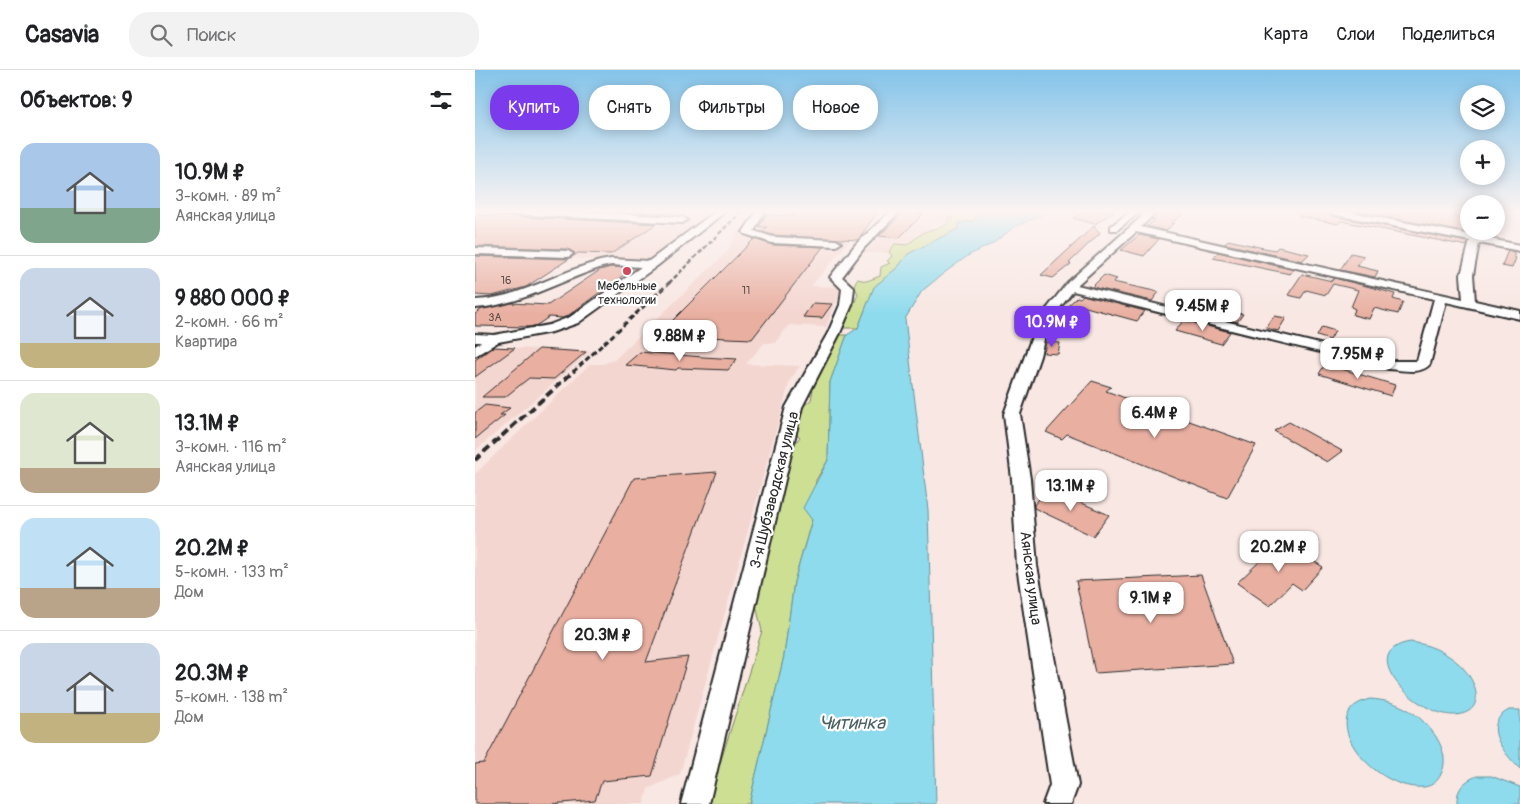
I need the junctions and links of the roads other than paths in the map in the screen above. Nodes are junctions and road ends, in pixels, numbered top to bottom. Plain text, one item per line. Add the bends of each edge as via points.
1 (677, 245) edge
2 (862, 245) edge
3 (1115, 245) edge
4 (1210, 245) edge
5 (1474, 245) edge
6 (475, 251) edge
7 (568, 254) dead end
8 (653, 264) junction
9 (1070, 287) junction
10 (1441, 297) junction
11 (475, 304) edge
12 (1469, 304) junction
13 (1520, 315) edge
14 (475, 338) edge
15 (494, 339) junction
16 (475, 352) edge
17 (1060, 795) edge
18 (695, 804) edge

1 - 8 street
2 - 18 street, 3-я Шубзаводская улица via 836,277 849,288 847,305 794,407
3 - 9 street, Аянская улица
4 - 10 street
5 - 12 street via 1467,275
6 - 7 street
8 - 11 street via 600,264 525,295
8 - 15 street via 575,320
9 - 10 street via 1389,365 1413,367 1423,364
9 - 17 street, Аянская улица via 1042,323 1012,414 1021,479 1027,566
10 - 12 street
12 - 13 street
14 - 15 street
15 - 16 street

